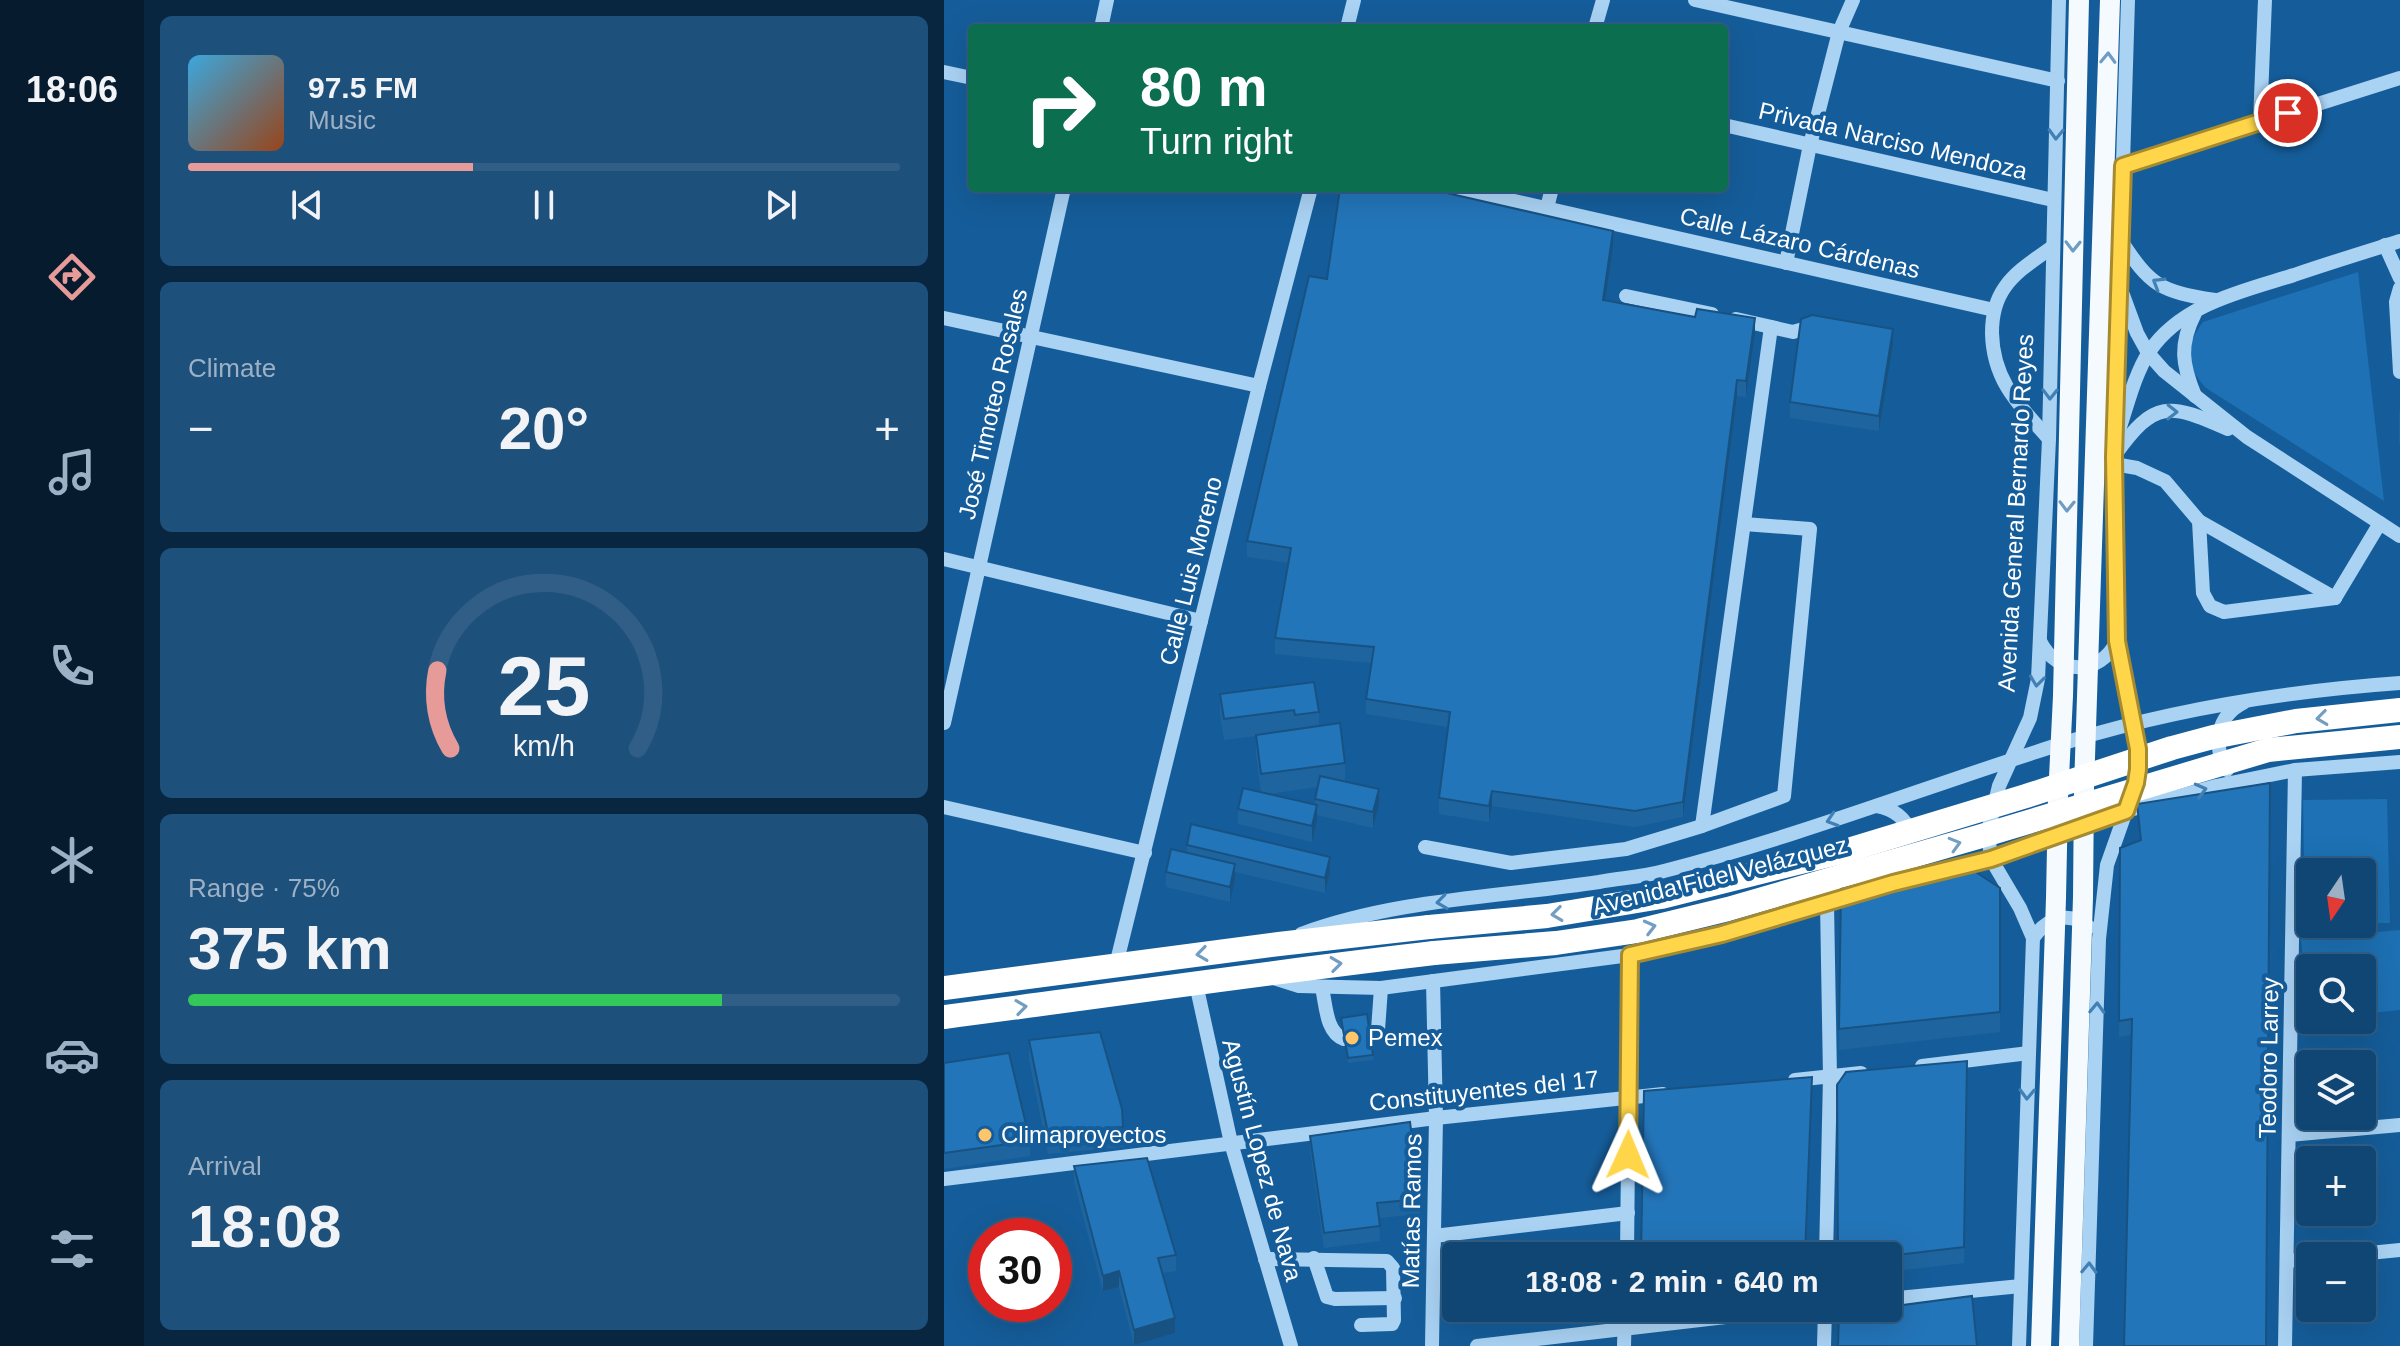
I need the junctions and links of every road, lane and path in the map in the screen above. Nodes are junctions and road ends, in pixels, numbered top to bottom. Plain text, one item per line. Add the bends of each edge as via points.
1 (1107, 0) edge
2 (1354, 0) edge
3 (1603, 0) edge
4 (1695, 0) edge
5 (1853, 0) edge
6 (2059, 0) edge
7 (2079, 0) edge
8 (2110, 0) edge
9 (2128, 0) edge
10 (2265, 0) edge
11 (1102, 24) edge
12 (1348, 24) edge
13 (1596, 24) edge
14 (1839, 32) junction
15 (944, 72) edge
16 (968, 77) edge
17 (2400, 78) edge
18 (2058, 81) junction
19 (2260, 122) junction
20 (1728, 126) edge
21 (1810, 145) junction
22 (2123, 166) junction
23 (1063, 192) edge
24 (1310, 192) edge
25 (1475, 192) edge
26 (1551, 192) edge
27 (2053, 200) junction
28 (1547, 208) junction
29 (2120, 238) junction
30 (2400, 241) edge
31 (2385, 245) junction
32 (2052, 247) junction
33 (1786, 263) junction
34 (2400, 278) edge
35 (2120, 287) junction
36 (2400, 288) edge
37 (1626, 296) dead end
38 (2215, 300) junction
39 (1994, 310) junction
40 (2197, 311) junction
41 (944, 318) edge
42 (1831, 320) edge
43 (1771, 327) junction
44 (1030, 336) junction
45 (2148, 353) junction
46 (2400, 372) edge
47 (1259, 386) junction
48 (2196, 396) junction
49 (2247, 437) junction
50 (2049, 439) junction
51 (2114, 454) junction
52 (2199, 521) junction
53 (2380, 523) junction
54 (1744, 524) junction
55 (2400, 536) edge
56 (944, 559) edge
57 (979, 566) junction
58 (2335, 598) junction
59 (1201, 621) junction
60 (2040, 641) junction
61 (2117, 641) junction
62 (2400, 683) edge
63 (2247, 701) junction
64 (2400, 710) edge
65 (944, 723) edge
66 (2133, 725) junction
67 (2400, 737) edge
68 (2009, 762) junction
69 (2400, 762) edge
70 (2295, 770) junction
71 (2242, 782) junction
72 (1876, 806) junction
73 (944, 807) edge
74 (2126, 811) junction
75 (1702, 826) junction
76 (1425, 847) dead end
77 (1145, 853) junction
78 (1991, 859) junction
79 (1935, 873) edge
80 (1901, 877) edge
81 (1867, 891) edge
82 (1827, 903) junction
83 (2033, 938) junction
84 (2099, 939) junction
85 (1279, 944) junction
86 (1630, 955) junction
87 (1116, 965) junction
88 (1258, 974) junction
89 (1433, 981) junction
90 (1196, 984) junction
91 (944, 988) edge
92 (1322, 988) junction
93 (1381, 988) junction
94 (944, 1017) edge
95 (1370, 1037) edge
96 (1344, 1039) edge
97 (2029, 1053) junction
98 (1907, 1067) edge
99 (1876, 1071) edge
100 (1830, 1077) junction
101 (1784, 1081) edge
102 (1675, 1092) edge
103 (1629, 1097) junction
104 (1436, 1118) junction
105 (2400, 1125) edge
106 (2289, 1135) junction
107 (1231, 1143) junction
108 (944, 1179) edge
109 (1628, 1213) junction
110 (1434, 1236) junction
111 (1627, 1242) edge
112 (1826, 1242) edge
113 (2400, 1250) edge
114 (2376, 1252) edge
115 (1314, 1258) junction
116 (1265, 1259) junction
117 (2296, 1260) edge
118 (2287, 1261) junction
119 (2021, 1286) junction
120 (1395, 1298) junction
121 (1902, 1298) edge
122 (1624, 1322) edge
123 (1678, 1322) edge
124 (1825, 1322) edge
125 (1361, 1325) dead end
126 (1624, 1328) junction
127 (1291, 1346) edge
128 (1432, 1346) edge
129 (1477, 1346) edge
130 (1624, 1346) edge
131 (1824, 1346) edge
132 (2019, 1346) edge
133 (2041, 1346) edge
134 (2069, 1346) edge
135 (2086, 1346) edge
136 (2285, 1346) edge

1 - 11 street
2 - 12 street
3 - 13 street
4 - 14 street
5 - 14 street
6 - 18 street, Avenida General Bernardo Reyes
7 -> 133 main road, Avenida General Bernardo Reyes, bridge
134 -> 8 main road, bridge
9 - 22 street
10 - 19 street
14 - 18 street
14 - 21 street
15 - 16 street
17 - 19 street
18 -> 27 street, Avenida General Bernardo Reyes
19 - 22 street
20 - 21 street, Privada Narciso Mendoza
21 - 27 street, Privada Narciso Mendoza
21 - 33 street
22 - 29 street
23 - 44 street, José Timoteo Rosales
24 - 47 street, Calle Luis Moreno
25 - 28 street, Calle Lázaro Cárdenas
26 - 28 street
27 - 32 street, Avenida General Bernardo Reyes
28 - 33 street, Calle Lázaro Cárdenas
29 - 35 street
38 -> 29 street via 2158,284 2137,265
30 - 31 street
31 - 34 street
31 - 38 street
32 - 39 street via 2005,287
32 -> 50 street, Avenida General Bernardo Reyes
33 - 39 street, Calle Lázaro Cárdenas
35 - 45 street
35 - 51 street
36 - 46 street
37 - 43 street
38 - 40 street
39 - 50 street via 1992,347 2003,383
40 - 45 street
40 - 48 street via 2183,355
41 - 44 street
42 - 43 street via 1793,332
43 - 54 street
44 - 47 street
44 - 57 street, José Timoteo Rosales
45 - 48 street
45 - 51 street
47 - 59 street, Calle Luis Moreno
48 - 49 street
51 -> 49 street via 2142,422 2164,410 2191,414
49 - 53 street
50 - 60 street, Avenida General Bernardo Reyes
51 - 52 street via 2165,481
51 - 61 street
52 - 58 street
52 - 58 street via 2203,593 2210,606 2224,612
53 - 55 street
53 - 58 street
54 - 75 street
54 - 75 street via 1810,529 1784,796
56 - 57 street
57 - 59 street
57 - 65 street, José Timoteo Rosales
59 - 77 street, Calle Luis Moreno
60 - 61 street via 2056,662 2080,667 2104,659
60 -> 68 street, Avenida General Bernardo Reyes via 2030,718
61 - 66 street
62 - 63 street
63 - 66 street
63 - 71 street via 2224,720 2218,740 2221,760
64 -> 85 highway, Avenida Fidel Velázquez, bridge via 2213,737 1845,851 1661,897 1547,916
66 - 68 street
66 - 74 street via 2138,769
88 -> 67 highway, Avenida Fidel Velázquez, bridge via 1638,931 2268,750
68 - 72 street
68 - 78 street, Avenida General Bernardo Reyes via 1989,821
69 - 70 street
70 - 71 street
70 - 106 street, Teodoro Larrey
74 -> 71 street
72 - 80 street via 1895,812 1913,838 1912,859
72 -> 85 street via 1660,872 1357,917
73 - 77 street
74 - 78 street
74 - 84 street via 2107,865
75 - 76 street via 1626,849 1519,863
77 - 87 street, Calle Luis Moreno
78 - 79 street
78 - 83 street, Avenida General Bernardo Reyes
81 - 82 street
82 - 86 street
82 - 100 street
83 - 84 street via 2049,921 2072,918
83 - 97 street, Avenida General Bernardo Reyes
135 -> 84 street
85 -> 87 highway, Avenida Fidel Velázquez
86 - 89 street
86 - 103 street
87 - 91 highway, Avenida Fidel Velázquez
88 - 90 highway, Avenida Fidel Velázquez
88 - 92 street
89 - 93 street
89 - 104 street, Matías Ramos
94 -> 90 highway, Avenida Fidel Velázquez
90 - 107 street, Agustín Lopez de Nava
92 - 93 street
92 - 96 street via 1331,1029
93 - 95 street via 1378,1030
97 - 98 street
97 -> 119 street, Avenida General Bernardo Reyes
99 - 100 street
100 - 101 street
100 - 112 street
102 - 103 street, Constituyentes del 17
103 - 104 street, Constituyentes del 17
103 - 109 street
104 - 107 street, Constituyentes del 17
104 - 110 street, Matías Ramos
105 - 106 street
106 - 118 street, Teodoro Larrey
107 - 108 street, Constituyentes del 17
107 - 116 street, Agustín Lopez de Nava
109 - 110 street
109 - 111 street
110 - 128 street, Matías Ramos
113 - 114 street
115 - 116 street
115 - 120 street via 1327,1297
115 - 120 street via 1387,1261 1393,1268
116 - 127 street, Agustín Lopez de Nava
117 - 118 street
118 - 136 street, Teodoro Larrey
119 - 121 street
119 - 132 street, Avenida General Bernardo Reyes
120 - 125 street via 1392,1324
122 - 126 street
123 - 126 street
124 - 131 street
126 - 129 street
126 - 130 street

